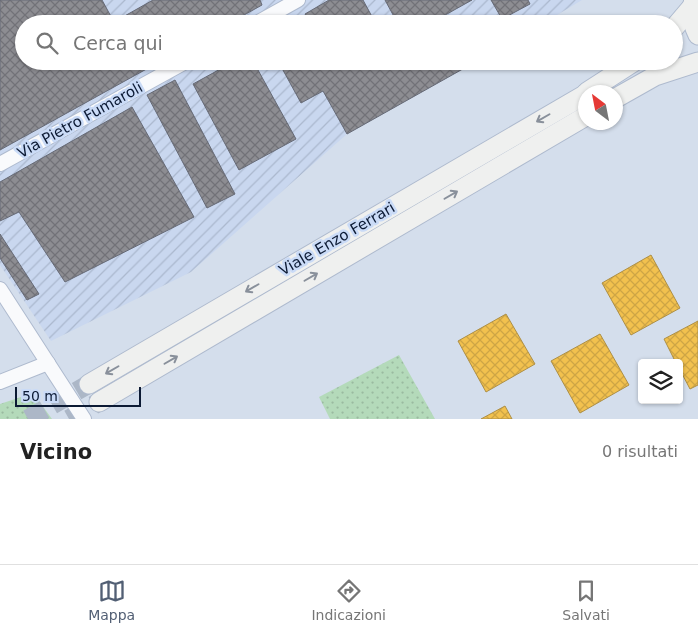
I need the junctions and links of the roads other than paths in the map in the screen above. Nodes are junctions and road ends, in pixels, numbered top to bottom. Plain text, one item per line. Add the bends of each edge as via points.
1 (298, 0) edge
2 (692, 4) edge
3 (271, 15) edge
4 (683, 16) edge
5 (698, 35) edge
6 (698, 62) edge
7 (683, 67) edge
8 (171, 70) edge
9 (621, 70) edge
10 (673, 70) edge
11 (598, 85) edge
12 (623, 94) edge
13 (578, 98) edge
14 (578, 121) edge
15 (0, 164) edge
16 (0, 289) edge
17 (48, 363) junction
18 (0, 382) edge
19 (88, 384) tunnel mouth
20 (99, 402) tunnel mouth
21 (84, 419) edge

1 - 3 street
2 - 4 main road
2 - 5 main road
6 - 7 main road
8 - 15 street, Via Pietro Fumaroli
9 - 11 main road, Viale Enzo Ferrari
10 - 12 main road via 655,76
13 -> 19 main road, Viale Enzo Ferrari
20 -> 14 main road, Viale Enzo Ferrari
16 - 17 street
17 - 18 street
17 - 21 street

